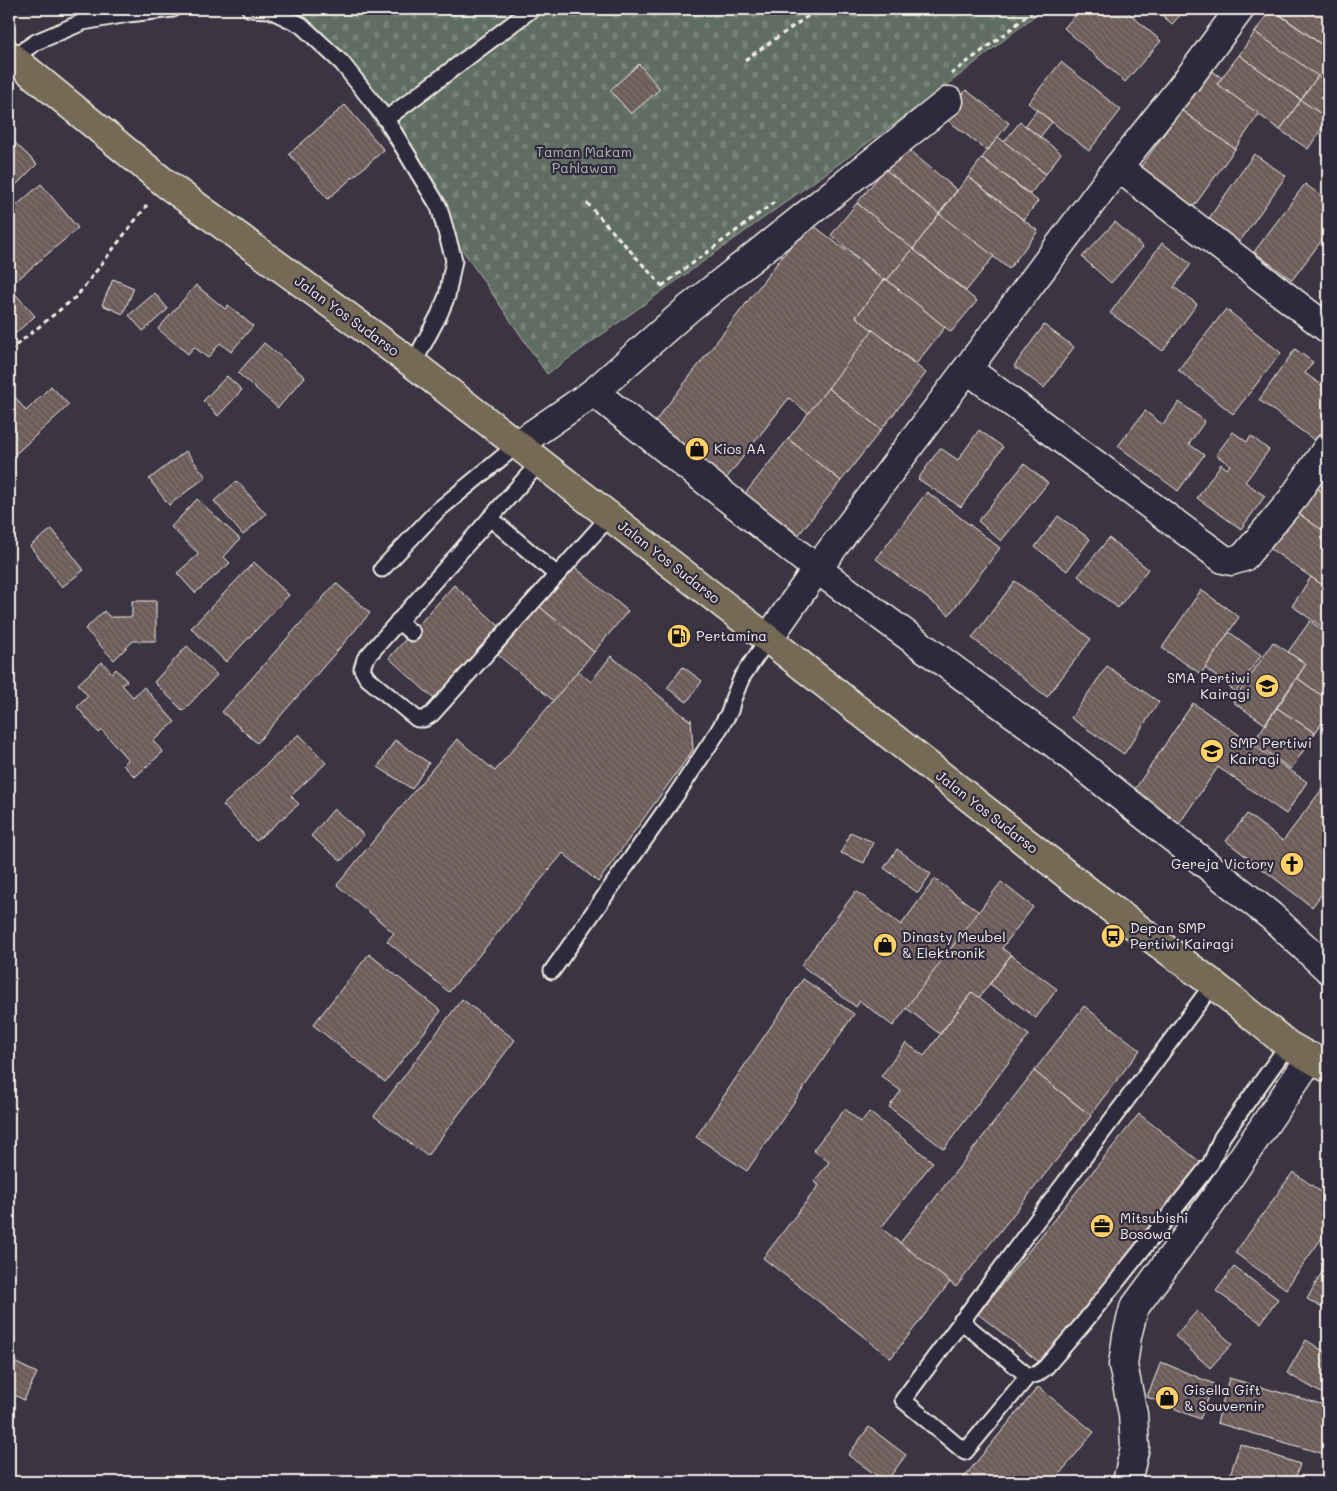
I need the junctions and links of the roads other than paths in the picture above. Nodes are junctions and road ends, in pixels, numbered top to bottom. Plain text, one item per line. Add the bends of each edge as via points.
1 (173, 9) edge
2 (250, 9) edge
3 (532, 9) edge
4 (1240, 9) edge
5 (11, 56) edge
6 (949, 101) dead end
7 (386, 119) junction
8 (1118, 168) junction
9 (1328, 329) edge
10 (413, 364) junction
11 (967, 369) junction
12 (594, 392) junction
13 (517, 445) junction
14 (1328, 447) edge
15 (540, 462) junction
16 (610, 516) junction
17 (490, 518) junction
18 (818, 568) junction
19 (382, 569) dead end
20 (557, 575) junction
21 (398, 621) junction
22 (412, 633) dead end
23 (768, 638) junction
24 (1328, 970) edge
25 (552, 971) dead end
26 (1212, 984) junction
27 (1309, 1057) edge
28 (961, 1321) junction
29 (1028, 1376) junction
30 (1127, 1482) edge

1 - 5 lane via 83,22
2 - 7 lane via 270,10 301,25 342,63
3 - 7 lane
4 - 8 street
5 - 10 highway, Jalan Yos Sudarso via 165,183
6 - 12 street via 688,309
7 - 10 lane via 439,207 454,260 447,296
8 - 9 street
8 - 11 street
10 - 13 highway, Jalan Yos Sudarso
11 - 14 street via 1223,559 1231,561 1244,557 1291,501
11 - 18 street
12 - 13 street
12 - 18 street
13 - 15 highway, Jalan Yos Sudarso
13 - 19 lane via 437,511
15 - 16 highway, Jalan Yos Sudarso
15 - 17 lane
16 - 20 lane
16 - 23 highway, Jalan Yos Sudarso
17 - 20 lane
17 - 21 lane
18 - 23 street
18 - 24 street via 1055,744 1271,916
20 - 21 lane via 462,674 432,714 424,719 417,719 367,678 362,669 365,659
21 - 22 lane
23 - 25 lane via 742,677 730,711 717,733
23 - 26 highway, Jalan Yos Sudarso via 1089,892
26 - 27 highway, Jalan Yos Sudarso
26 - 28 lane
27 - 29 lane via 1222,1137 1211,1163 1082,1325 1044,1368
27 - 30 street via 1215,1198 1134,1308 1123,1366 1133,1414 1135,1447
28 - 29 lane
28 - 29 lane via 903,1400 965,1452

